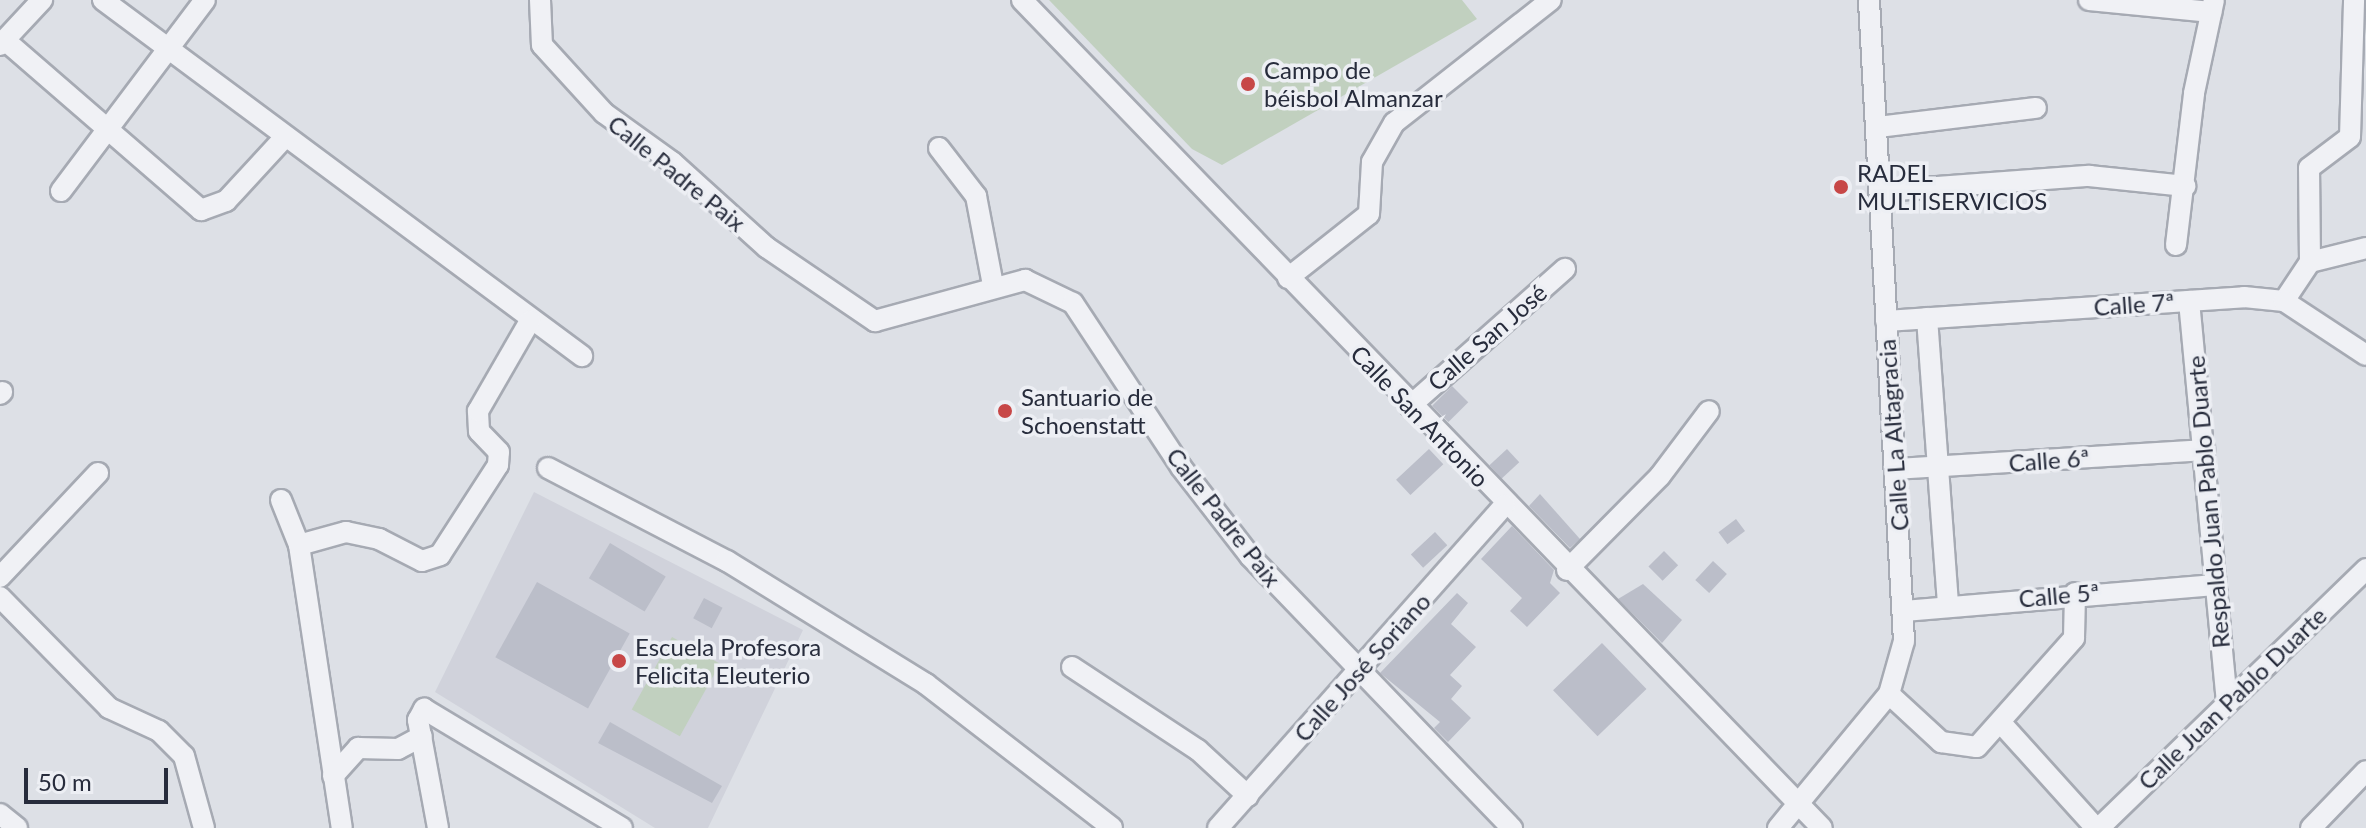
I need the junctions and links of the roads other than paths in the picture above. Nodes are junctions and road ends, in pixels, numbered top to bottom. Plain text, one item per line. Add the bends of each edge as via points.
1 (42, 0) edge
2 (103, 0) edge
3 (205, 0) edge
4 (540, 0) edge
5 (1022, 0) edge
6 (1551, 0) edge
7 (1869, 0) edge
8 (2089, 0) edge
9 (2354, 0) edge
10 (2213, 6) edge
11 (3, 43) edge
12 (168, 48) junction
13 (2360, 59) edge
14 (2036, 108) dead end
15 (1878, 127) junction
16 (109, 132) junction
17 (285, 137) junction
18 (939, 148) dead end
19 (2185, 186) junction
20 (61, 191) dead end
21 (1883, 191) junction
22 (2176, 245) dead end
23 (2366, 248) edge
24 (2310, 262) junction
25 (1565, 269) dead end
26 (1288, 278) junction
27 (993, 285) junction
28 (2189, 301) junction
29 (2284, 301) junction
30 (1927, 318) junction
31 (530, 321) junction
32 (1886, 321) junction
33 (2366, 355) edge
34 (582, 356) dead end
35 (1410, 406) junction
36 (1709, 411) dead end
37 (2204, 450) junction
38 (1935, 467) junction
39 (548, 468) dead end
40 (1895, 469) junction
41 (98, 473) dead end
42 (281, 500) dead end
43 (1505, 505) junction
44 (299, 545) junction
45 (2366, 569) edge
46 (1567, 570) junction
47 (0, 577) edge
48 (2214, 585) junction
49 (2075, 593) junction
50 (0, 597) edge
51 (1948, 606) junction
52 (1905, 611) junction
53 (1072, 667) dead end
54 (1358, 674) junction
55 (1889, 694) junction
56 (2227, 703) junction
57 (2001, 723) junction
58 (422, 736) junction
59 (2366, 771) edge
60 (333, 776) junction
61 (1248, 796) junction
62 (1798, 803) junction
63 (0, 814) edge
64 (602, 821) edge
65 (17, 828) edge
66 (204, 828) edge
67 (342, 828) edge
68 (438, 828) edge
69 (622, 828) edge
70 (1112, 828) edge
71 (1218, 828) edge
72 (1512, 828) edge
73 (1778, 828) edge
74 (1822, 828) edge
75 (2098, 828) edge
76 (2311, 828) edge

1 - 11 street
2 - 12 street
3 - 12 street
4 - 27 street, Calle Padre Paix via 542,45 604,113 672,162 766,247 875,321
5 - 26 street, Calle San Antonio
6 - 26 street via 1394,123 1372,162 1369,214
7 - 15 street, Calle La Altagracia
8 - 10 street
9 - 13 street
10 - 19 street
11 - 16 street
12 - 16 street
12 - 17 street
13 - 24 street via 2350,137 2309,168
14 - 15 street
15 - 21 street, Calle La Altagracia
16 - 17 street via 201,210 226,201
16 - 20 street
17 - 31 street
18 - 27 street via 976,196
19 - 21 street via 2089,176
19 - 22 street
21 - 32 street, Calle La Altagracia
23 - 24 street
24 - 29 street
25 - 35 street, Calle San José
26 - 35 street, Calle San Antonio
27 - 54 street, Calle Padre Paix via 1025,280 1073,303 1181,467
28 - 29 street, Calle 7ª
28 - 30 street, Calle 7ª
28 - 37 street, Respaldo Juan Pablo Duarte
29 - 33 street, Calle 7ª via 2345,334
30 - 32 street, Calle 7ª
30 - 38 street
31 - 34 street
31 - 44 street via 478,411 479,431 499,452 498,465 440,555 422,561 379,539 346,532
32 - 40 street, Calle La Altagracia
35 - 43 street, Calle San Antonio
36 - 46 street via 1660,476
37 - 38 street, Calle 6ª
37 - 48 street, Respaldo Juan Pablo Duarte
38 - 40 street, Calle 6ª
38 - 51 street
39 - 70 street via 727,561 926,684
40 - 52 street, Calle La Altagracia
41 - 47 street
42 - 44 street
43 - 46 street, Calle San Antonio
43 - 54 street, Calle José Soriano
44 - 60 street
45 - 56 street, Calle Juan Pablo Duarte
46 - 62 street, Calle San Antonio
48 - 49 street, Calle 5ª
48 - 56 street, Respaldo Juan Pablo Duarte
49 - 51 street, Calle 5ª
49 - 57 street via 2076,634
50 - 66 street via 109,708 159,731 184,756
51 - 52 street, Calle 5ª
52 - 55 street, Calle La Altagracia
53 - 61 street via 1186,741
54 - 61 street, Calle José Soriano
54 - 72 street, Calle Padre Paix
55 - 57 street via 1941,742 1961,749 1977,747
55 - 62 street, Calle La Altagracia
56 - 75 street, Calle Juan Pablo Duarte
57 - 75 street
58 - 60 street via 398,749 358,748
58 - 64 street via 424,709
58 - 68 street
59 - 76 street
60 - 67 street
61 - 71 street, Calle José Soriano
62 - 73 street, Calle La Altagracia
62 - 74 street, Calle San Antonio
63 - 65 street
64 - 69 street

